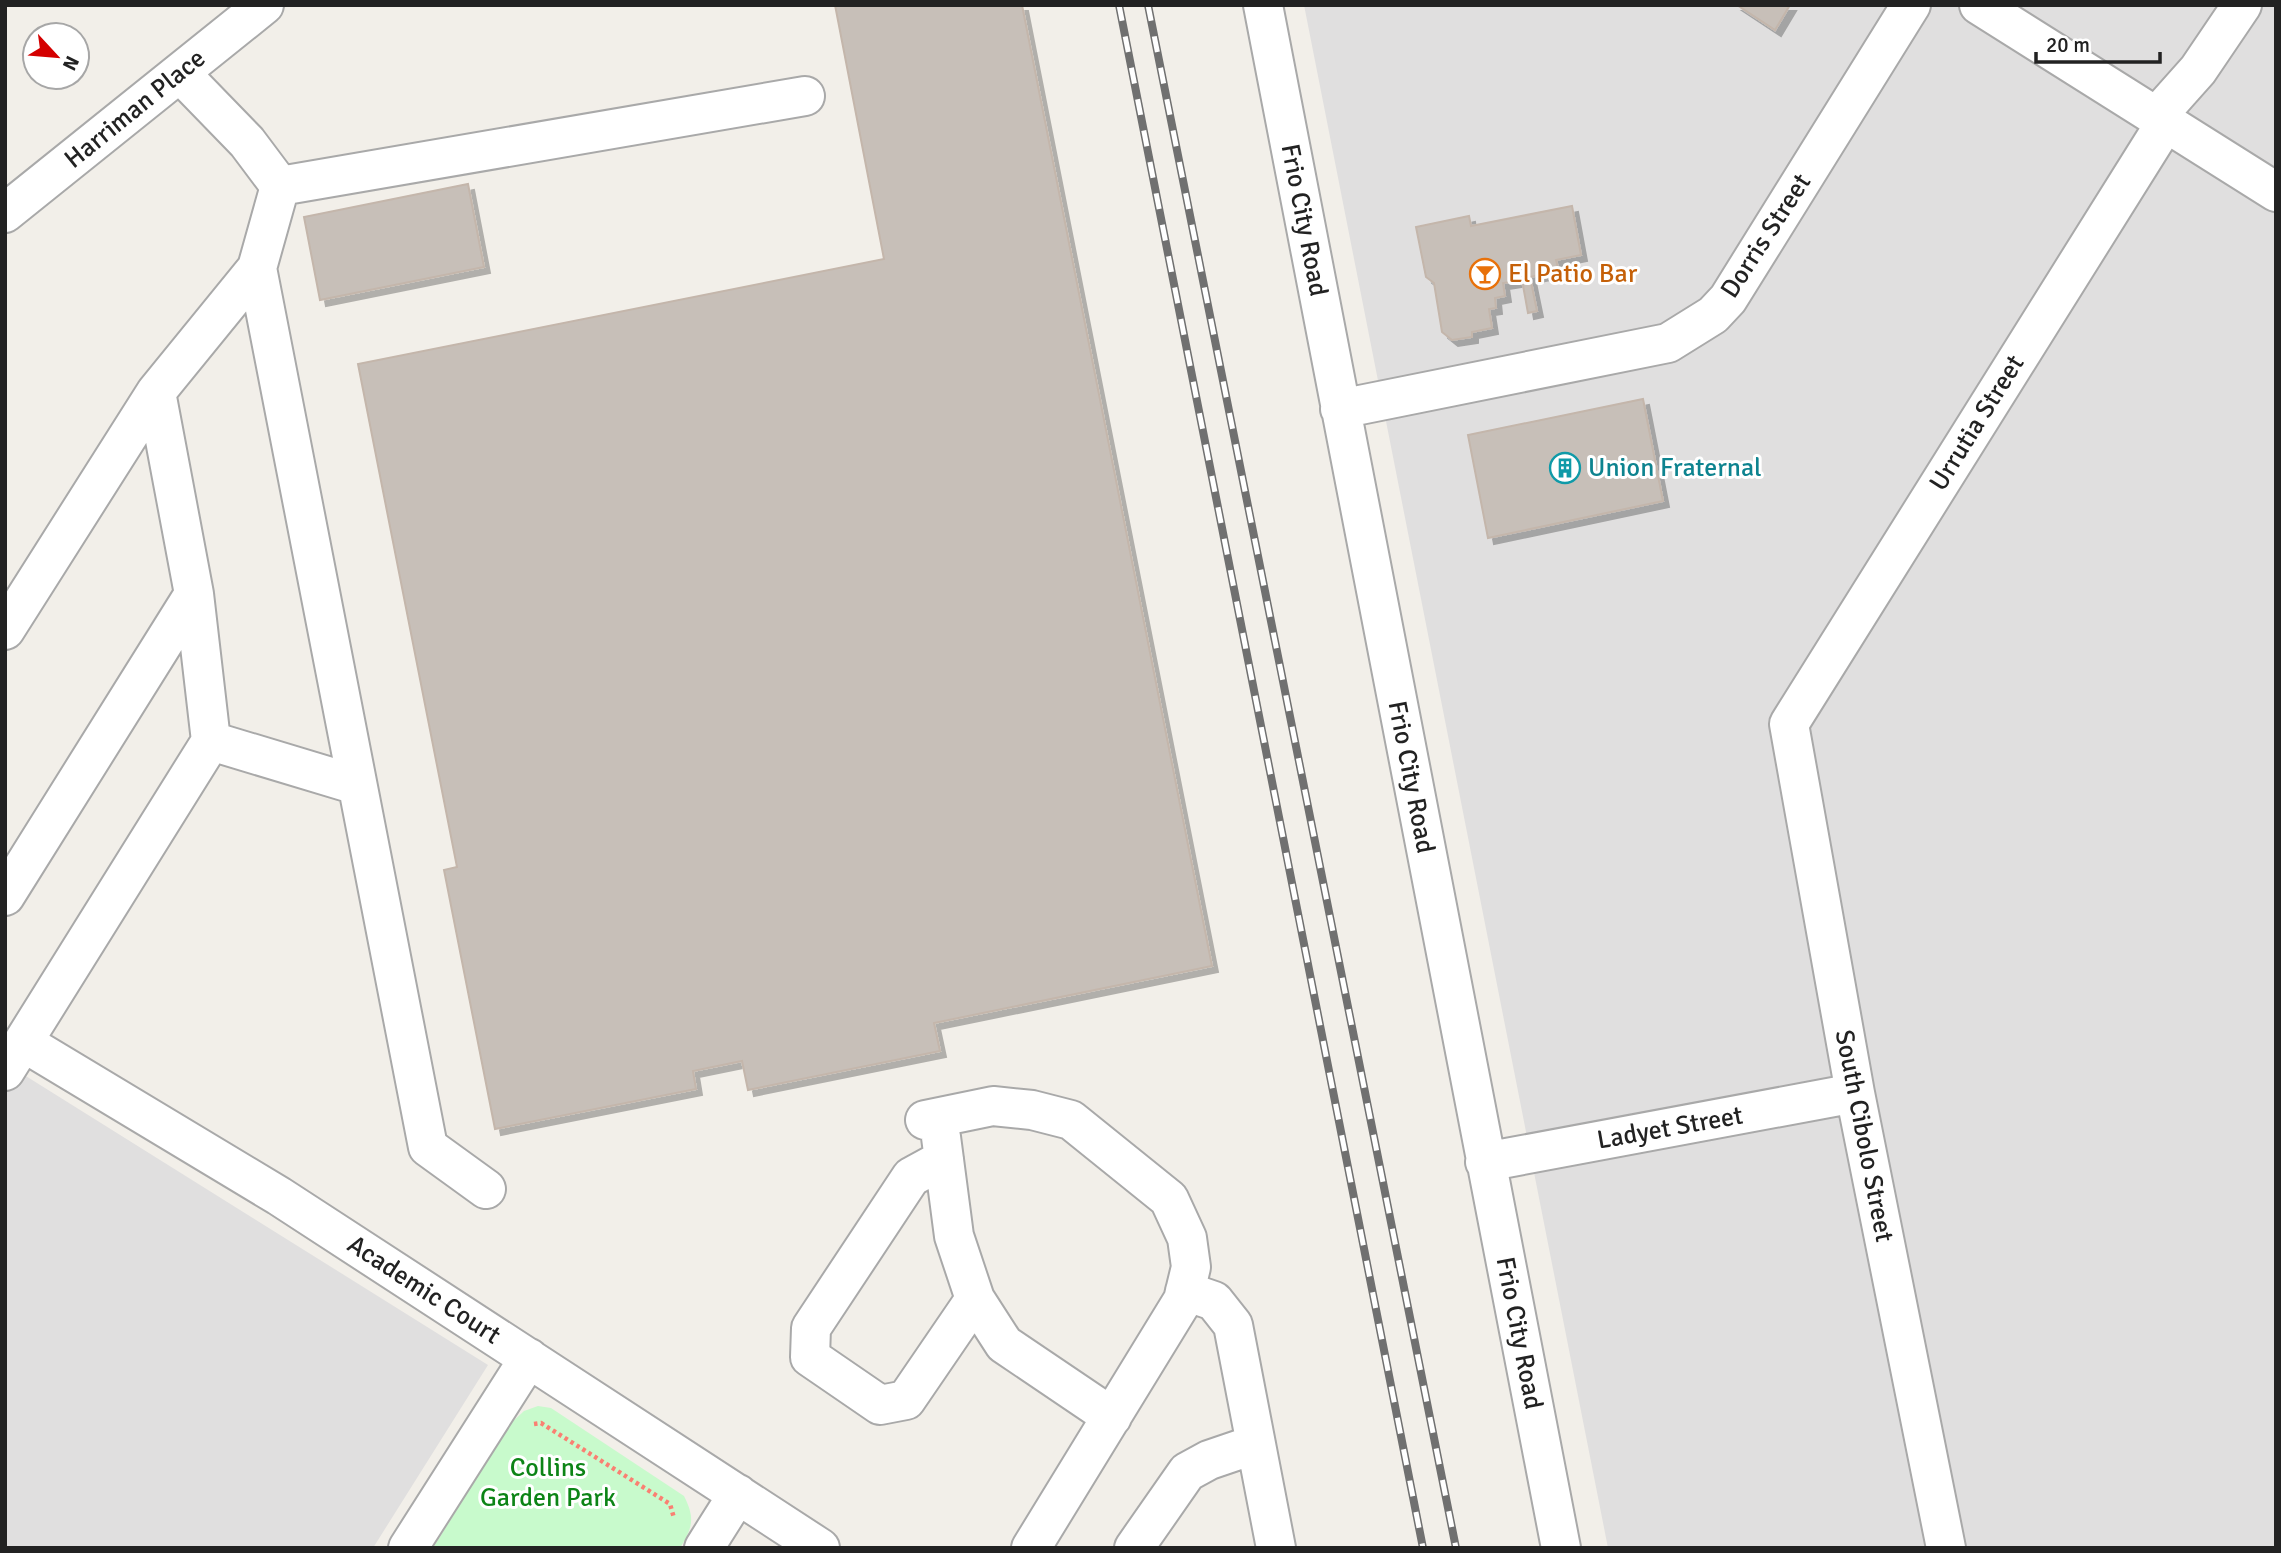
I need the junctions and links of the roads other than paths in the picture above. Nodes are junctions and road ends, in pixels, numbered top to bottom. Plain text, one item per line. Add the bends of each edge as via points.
1 (264, 5) edge
2 (1263, 5) edge
3 (1911, 5) edge
4 (1979, 5) edge
5 (2242, 5) edge
6 (180, 73) junction
7 (805, 96) dead end
8 (2161, 119) junction
9 (280, 186) junction
10 (2276, 192) edge
11 (5, 213) edge
12 (257, 268) junction
13 (156, 393) junction
14 (1340, 409) junction
15 (194, 594) junction
16 (5, 629) edge
17 (1789, 724) joint
18 (211, 741) junction
19 (358, 785) junction
20 (5, 896) edge
21 (14, 1056) edge
22 (1855, 1093) junction
23 (944, 1159) junction
24 (1485, 1162) junction
25 (486, 1189) dead end
26 (1185, 1291) junction
27 (975, 1299) junction
28 (529, 1358) junction
29 (1112, 1417) junction
30 (1256, 1444) junction
31 (738, 1494) junction
32 (408, 1548) edge
33 (704, 1548) edge
34 (820, 1548) edge
35 (1031, 1548) edge
36 (1134, 1548) edge
37 (1276, 1548) edge
38 (1561, 1548) edge
39 (1945, 1548) edge

1 - 6 street, Harriman Place
2 - 14 street, Frio City Road
3 - 14 street, Dorris Street via 1728,299 1713,315 1668,343
4 - 8 street
5 - 8 street, Urrutia Street
6 - 9 street via 247,142
6 - 11 street, Harriman Place
7 - 9 street
8 - 10 street
8 - 17 street, Urrutia Street
9 - 12 street
12 - 13 street
12 - 19 street
13 - 15 street
13 - 16 street
14 - 24 street, Frio City Road
15 - 18 street
15 - 20 street
17 - 22 street, South Cibolo Street
18 - 19 street
18 - 21 street
19 - 25 street via 428,1147
21 - 28 street, Academic Court via 279,1196
22 - 24 street, Ladyet Street
22 - 39 street, South Cibolo Street
23 - 26 street via 932,1119 993,1106 1071,1120 1169,1199 1187,1238 1191,1267
23 - 27 street via 954,1236
23 - 27 street via 911,1177 811,1328 810,1357 880,1405 906,1400
24 - 38 street, Frio City Road
26 - 29 street
26 - 30 street via 1214,1300 1233,1325
27 - 29 street via 1004,1344
28 - 31 street, Academic Court
28 - 32 street
29 - 35 street
30 - 36 street via 1187,1472
30 - 37 street
31 - 33 street
31 - 34 street, Academic Court

